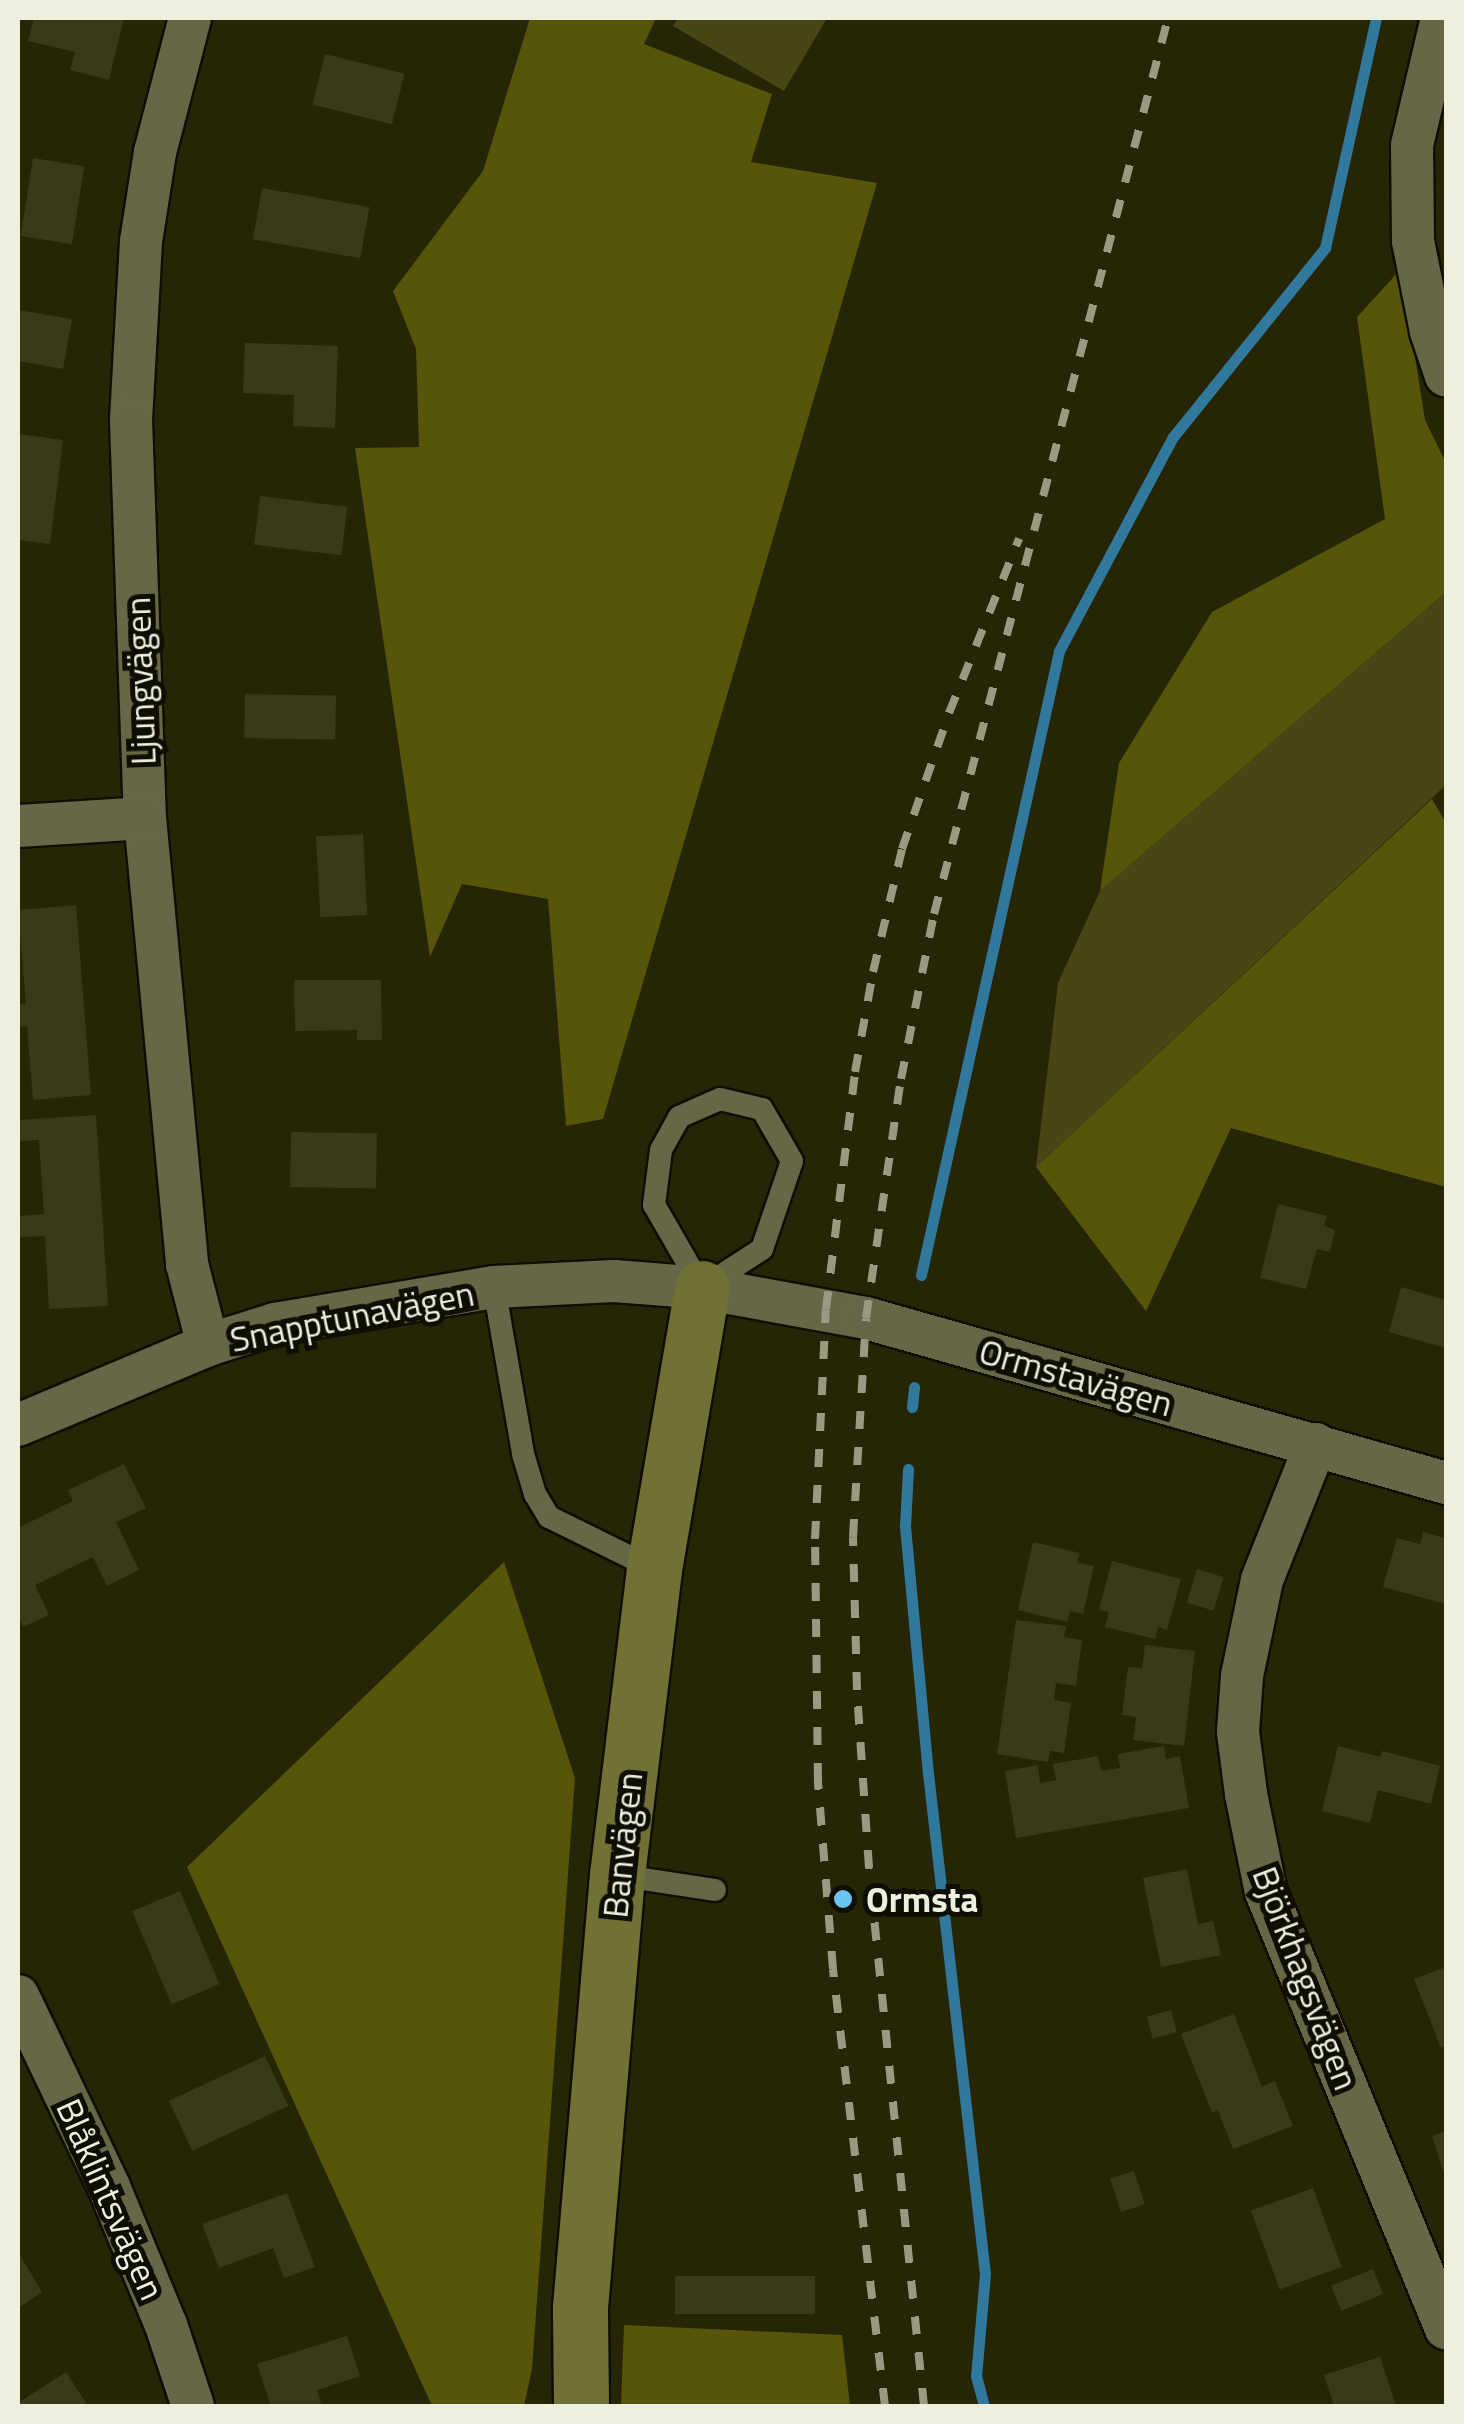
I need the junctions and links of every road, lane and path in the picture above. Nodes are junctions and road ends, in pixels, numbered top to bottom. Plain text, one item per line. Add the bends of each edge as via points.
1 (190, 18) edge
2 (1442, 18) edge
3 (1446, 376) edge
4 (145, 818) junction
5 (18, 826) edge
6 (494, 1288) junction
7 (702, 1288) junction
8 (208, 1345) junction
9 (18, 1425) edge
10 (1316, 1444) junction
11 (1446, 1483) edge
12 (654, 1569) junction
13 (617, 1875) junction
14 (715, 1890) dead end
15 (18, 1996) edge
16 (1446, 2328) edge
17 (193, 2406) edge
18 (580, 2406) edge

1 - 4 street, Ljungvägen via 154,152 141,241 131,420
2 - 3 street via 1412,145 1412,240
4 - 5 street
4 - 8 street, Ljungvägen via 187,1264
6 - 7 street, Snapptunavägen via 614,1281
6 - 8 street, Snapptunavägen via 274,1324
6 - 12 lane via 535,1494 549,1517
7 - 7 lane via 762,1249 792,1161 762,1109 720,1099 679,1117 661,1150 654,1205
7 - 10 street, Ormstavägen via 866,1318
7 - 12 street, Banvägen
8 - 9 street, Snapptunavägen
10 - 11 street, Ormstavägen
10 - 16 street, Björkhagsvägen via 1262,1580 1242,1676 1238,1732 1246,1794 1266,1892
12 - 13 street, Banvägen
13 - 14 lane
13 - 18 street, Banvägen via 580,2306
15 - 17 street, Blåklintsvägen via 108,2187

